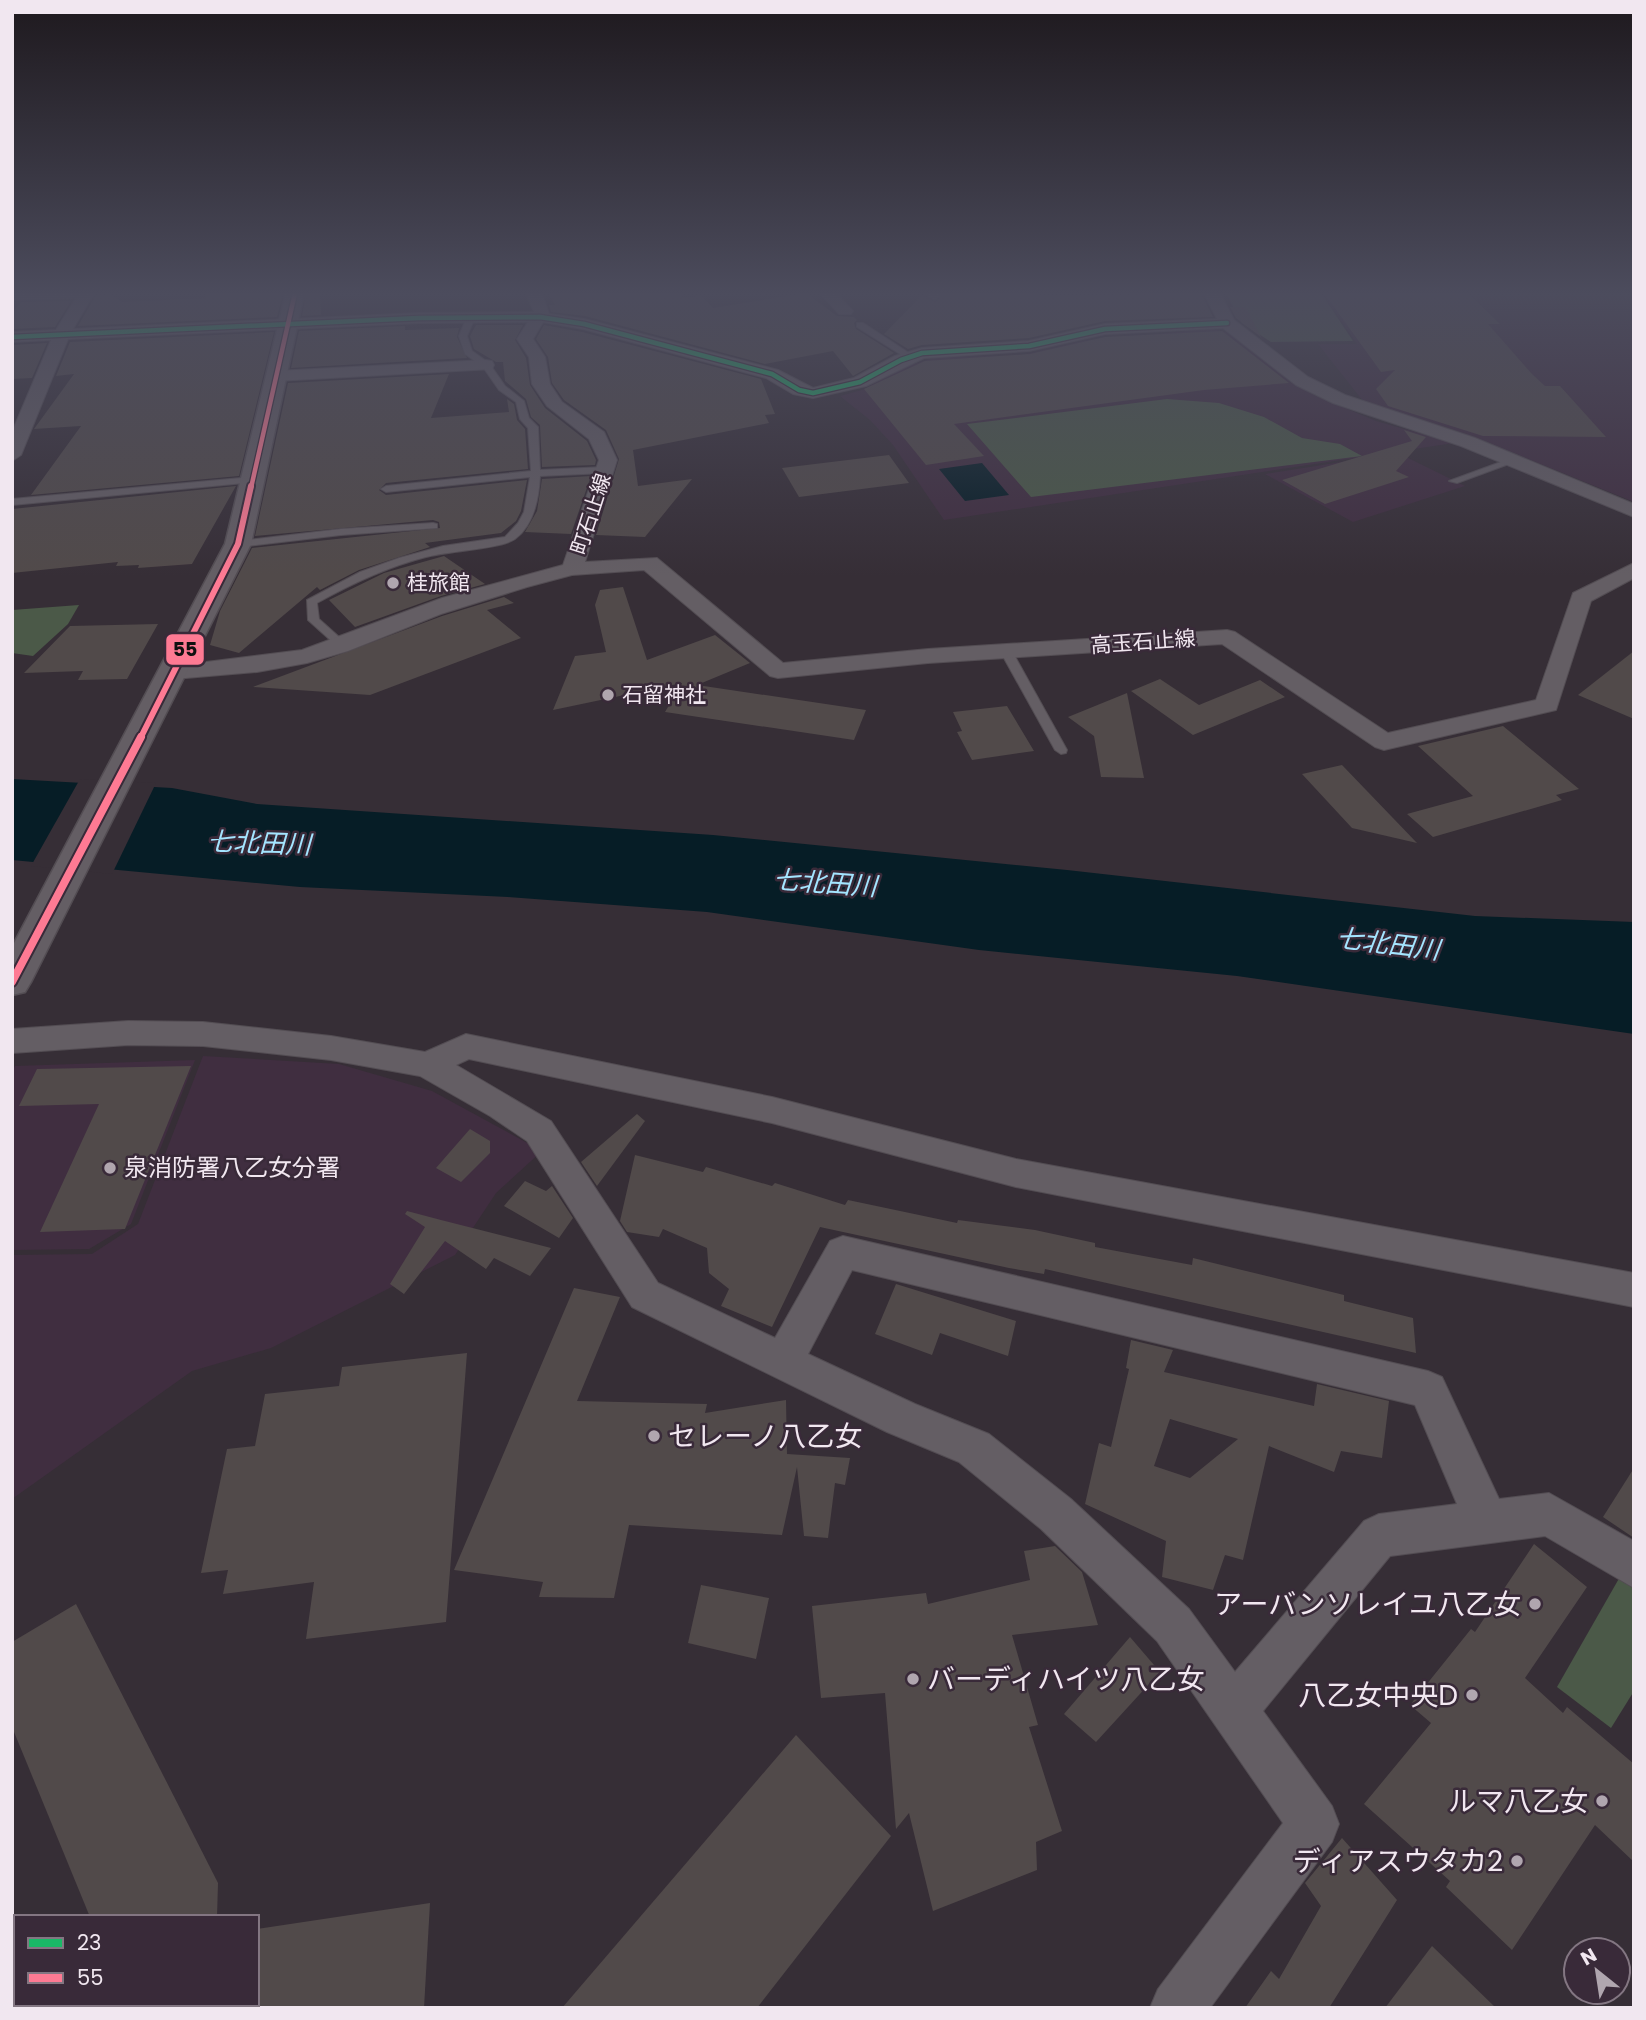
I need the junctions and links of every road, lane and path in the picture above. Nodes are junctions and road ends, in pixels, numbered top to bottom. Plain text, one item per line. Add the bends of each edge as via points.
1 (40, 387) edge
2 (273, 387) edge
3 (501, 387) edge
4 (543, 387) edge
5 (794, 387) edge
6 (837, 387) edge
7 (1315, 387) edge
8 (12, 455) edge
9 (1513, 461) junction
10 (605, 470) junction
11 (536, 473) junction
12 (252, 480) junction
13 (1454, 481) dead end
14 (386, 489) dead end
15 (12, 502) edge
16 (1634, 511) edge
17 (433, 526) dead end
18 (238, 544) junction
19 (572, 569) junction
20 (1634, 569) edge
21 (342, 645) junction
22 (1006, 651) junction
23 (174, 672) junction
24 (1061, 750) dead end
25 (12, 982) edge
26 (12, 1041) edge
27 (428, 1065) junction
28 (1634, 1290) edge
29 (783, 1362) junction
30 (1487, 1522) junction
31 (1634, 1566) edge
32 (1233, 1710) junction
33 (1177, 2008) edge

1 - 8 street
2 - 12 street
3 - 11 lane via 520,401 525,419 533,427
4 - 10 street, 町石止線 via 556,406 597,436 608,460
5 - 6 street via 813,393
7 - 9 street
9 - 13 lane
9 - 16 street
10 - 11 lane
10 - 19 street, 町石止線
11 - 14 lane
11 - 21 lane via 528,510 514,534 499,542 423,555 339,586 311,602 314,620
12 - 15 lane
12 - 18 street
17 - 18 lane
18 - 23 street
19 - 21 street, 町石止線 via 467,598
19 - 22 street, 高玉石止線 via 649,563 778,671
20 - 22 street, 高玉石止線 via 1581,598 1546,705 1384,742 1227,637
21 - 23 street, 町石止線 via 256,667
22 - 24 lane
23 - 25 street
26 - 27 street via 204,1034 331,1048
27 - 28 street via 466,1046 772,1110 1016,1173
27 - 29 street via 539,1131 645,1295
29 - 30 street via 843,1252 1428,1390
29 - 32 street via 974,1448 1056,1514 1172,1625
30 - 31 street via 1549,1514
30 - 32 street via 1379,1536
32 - 33 street via 1314,1824

